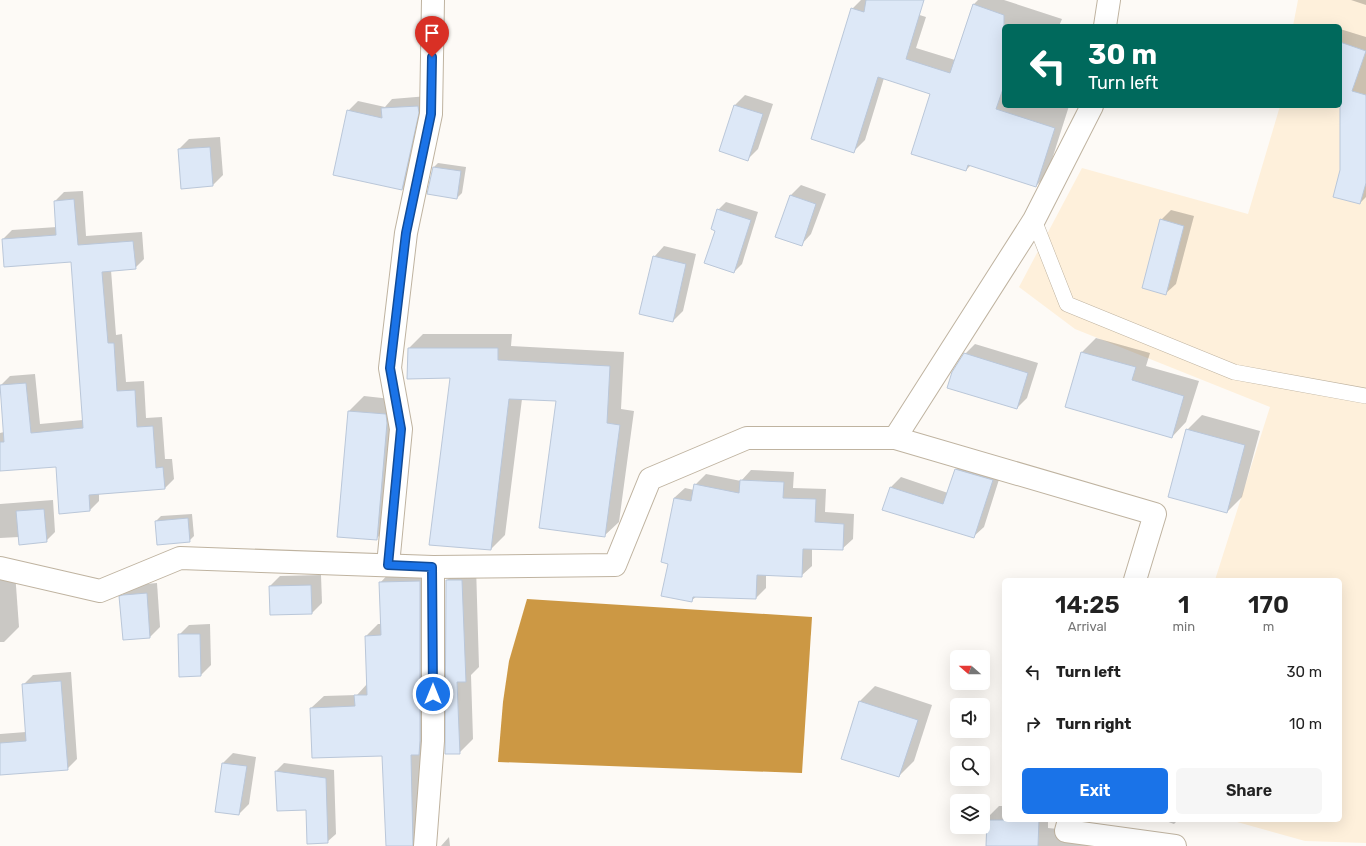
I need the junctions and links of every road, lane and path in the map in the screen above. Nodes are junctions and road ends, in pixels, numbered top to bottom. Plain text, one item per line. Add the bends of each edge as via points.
1 (433, 0) edge
2 (1108, 0) edge
3 (1105, 24) edge
4 (1091, 108) edge
5 (1034, 220) junction
6 (1366, 396) edge
7 (895, 438) junction
8 (388, 565) junction
9 (432, 567) junction
10 (0, 568) edge
11 (1136, 578) edge
12 (1068, 822) edge
13 (425, 846) edge
14 (1175, 846) edge

1 - 8 street via 431,114 406,233 390,368 401,429
2 - 3 street
4 - 5 street
5 - 6 lane via 1067,304 1234,372
5 - 7 street
7 - 9 street via 747,438 650,479 615,565
7 - 11 street via 1155,514
8 - 9 street
8 - 10 street via 180,558 100,591
9 - 13 street via 433,742
12 - 14 street via 1066,831

